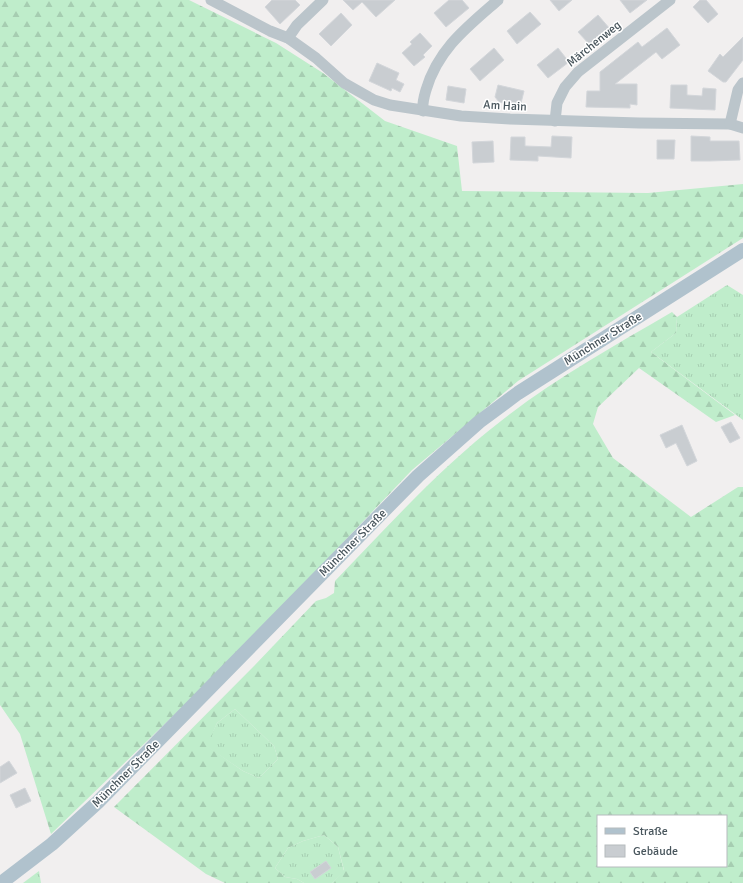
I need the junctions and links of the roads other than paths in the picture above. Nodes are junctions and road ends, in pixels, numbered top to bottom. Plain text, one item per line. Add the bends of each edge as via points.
1 (211, 0) edge
2 (323, 0) edge
3 (498, 0) edge
4 (670, 0) edge
5 (288, 38) junction
6 (743, 83) edge
7 (423, 111) junction
8 (555, 121) junction
9 (730, 124) junction
10 (743, 128) edge
11 (743, 250) edge
12 (1, 883) edge

1 - 5 street, Am Hain
2 - 5 street via 297,24
3 - 7 street via 446,49 430,76 422,104
4 - 8 street, Märchenweg via 578,72 565,87 557,103
5 - 7 street, Am Hain via 359,92 390,105
6 - 9 street via 738,90
7 - 8 street, Am Hain via 461,116
8 - 9 street, Am Hain
9 - 10 street, Am Hain
11 - 12 main road, Münchner Straße via 518,393 479,422 418,476 98,802 52,844

